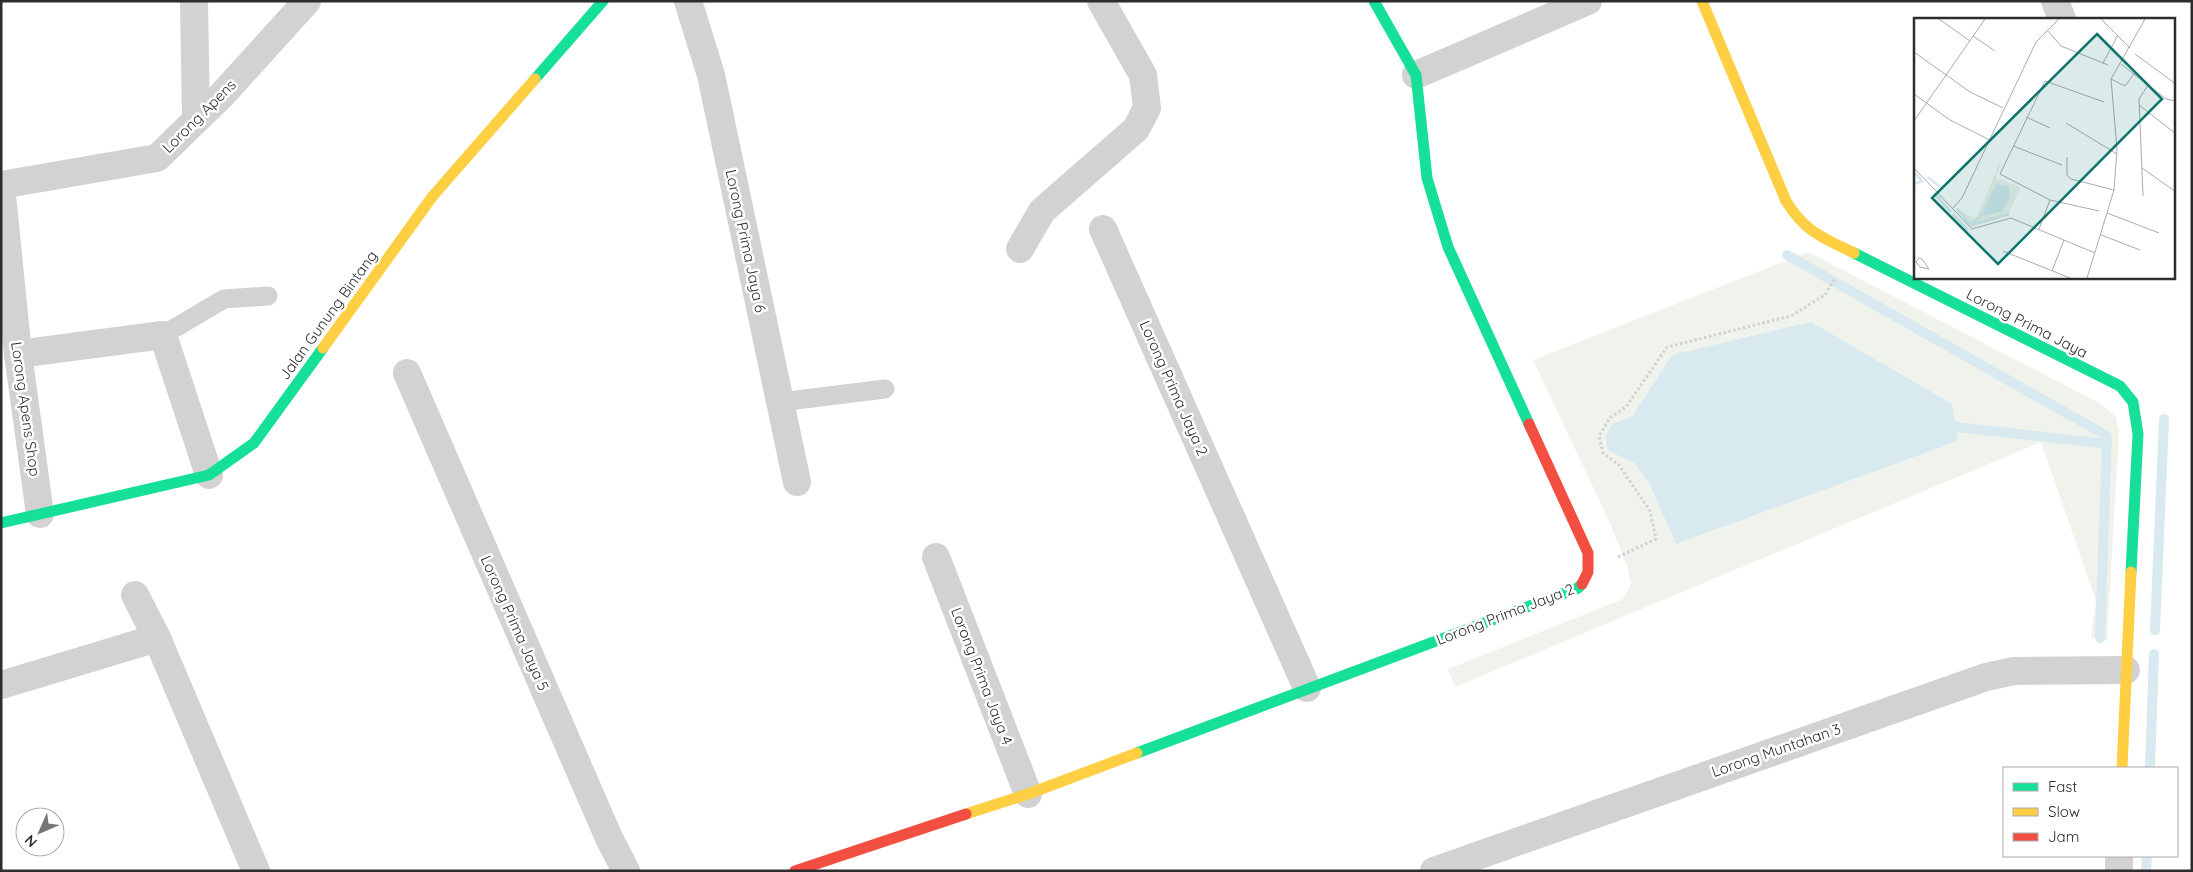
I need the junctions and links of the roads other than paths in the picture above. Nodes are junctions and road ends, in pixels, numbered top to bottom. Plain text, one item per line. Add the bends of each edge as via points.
1 (194, 1) edge
2 (307, 1) edge
3 (602, 1) edge
4 (688, 1) edge
5 (1101, 1) edge
6 (1374, 1) edge
7 (1588, 1) edge
8 (1702, 1) edge
9 (2055, 1) edge
10 (2062, 18) edge
11 (1416, 75) junction
12 (196, 118) junction
13 (1, 185) edge
14 (1103, 229) dead end
15 (1020, 249) dead end
16 (268, 296) dead end
17 (163, 336) junction
18 (18, 354) junction
19 (407, 373) dead end
20 (886, 389) dead end
21 (780, 402) junction
22 (208, 475) junction
23 (797, 482) dead end
24 (40, 514) junction
25 (1, 523) edge
26 (936, 557) dead end
27 (135, 595) dead end
28 (157, 638) junction
29 (2126, 670) junction
30 (1, 685) edge
31 (1307, 688) junction
32 (2122, 767) edge
33 (1028, 794) junction
34 (2119, 857) edge
35 (256, 871) edge
36 (626, 871) edge
37 (795, 871) edge
38 (1434, 871) edge
39 (2119, 871) edge

1 - 12 street
2 - 12 street, Lorong Apens via 221,96
3 - 22 street, Jalan Gunung Bintang via 432,198 254,443
4 - 21 street, Lorong Prima Jaya 6 via 711,75
5 - 15 street via 1143,75 1147,108 1136,129 1042,211
6 - 11 street
7 - 11 street
8 - 29 street, Lorong Prima Jaya via 1786,201 1798,220 1816,234 2120,386 2131,397 2138,434
9 - 10 street
11 - 31 street, Lorong Prima Jaya 2 via 1433,205 1448,247 1588,553 1591,570 1578,588
12 - 13 street, Lorong Apens via 157,158
13 - 18 street, Lorong Apens Shop
14 - 31 street, Lorong Prima Jaya 2
16 - 17 lane via 224,299
17 - 18 street
17 - 22 street
18 - 24 street, Lorong Apens Shop
19 - 36 street, Lorong Prima Jaya 5
20 - 21 lane
21 - 23 street, Lorong Prima Jaya 6
22 - 24 street, Jalan Gunung Bintang
24 - 25 street, Jalan Gunung Bintang
26 - 33 street, Lorong Prima Jaya 4
27 - 28 street
28 - 30 street
28 - 35 street
29 - 32 street, Lorong Prima Jaya
29 - 38 street, Lorong Muntahan 3 via 2014,671 1986,677
31 - 33 street
33 - 37 street
34 - 39 street

